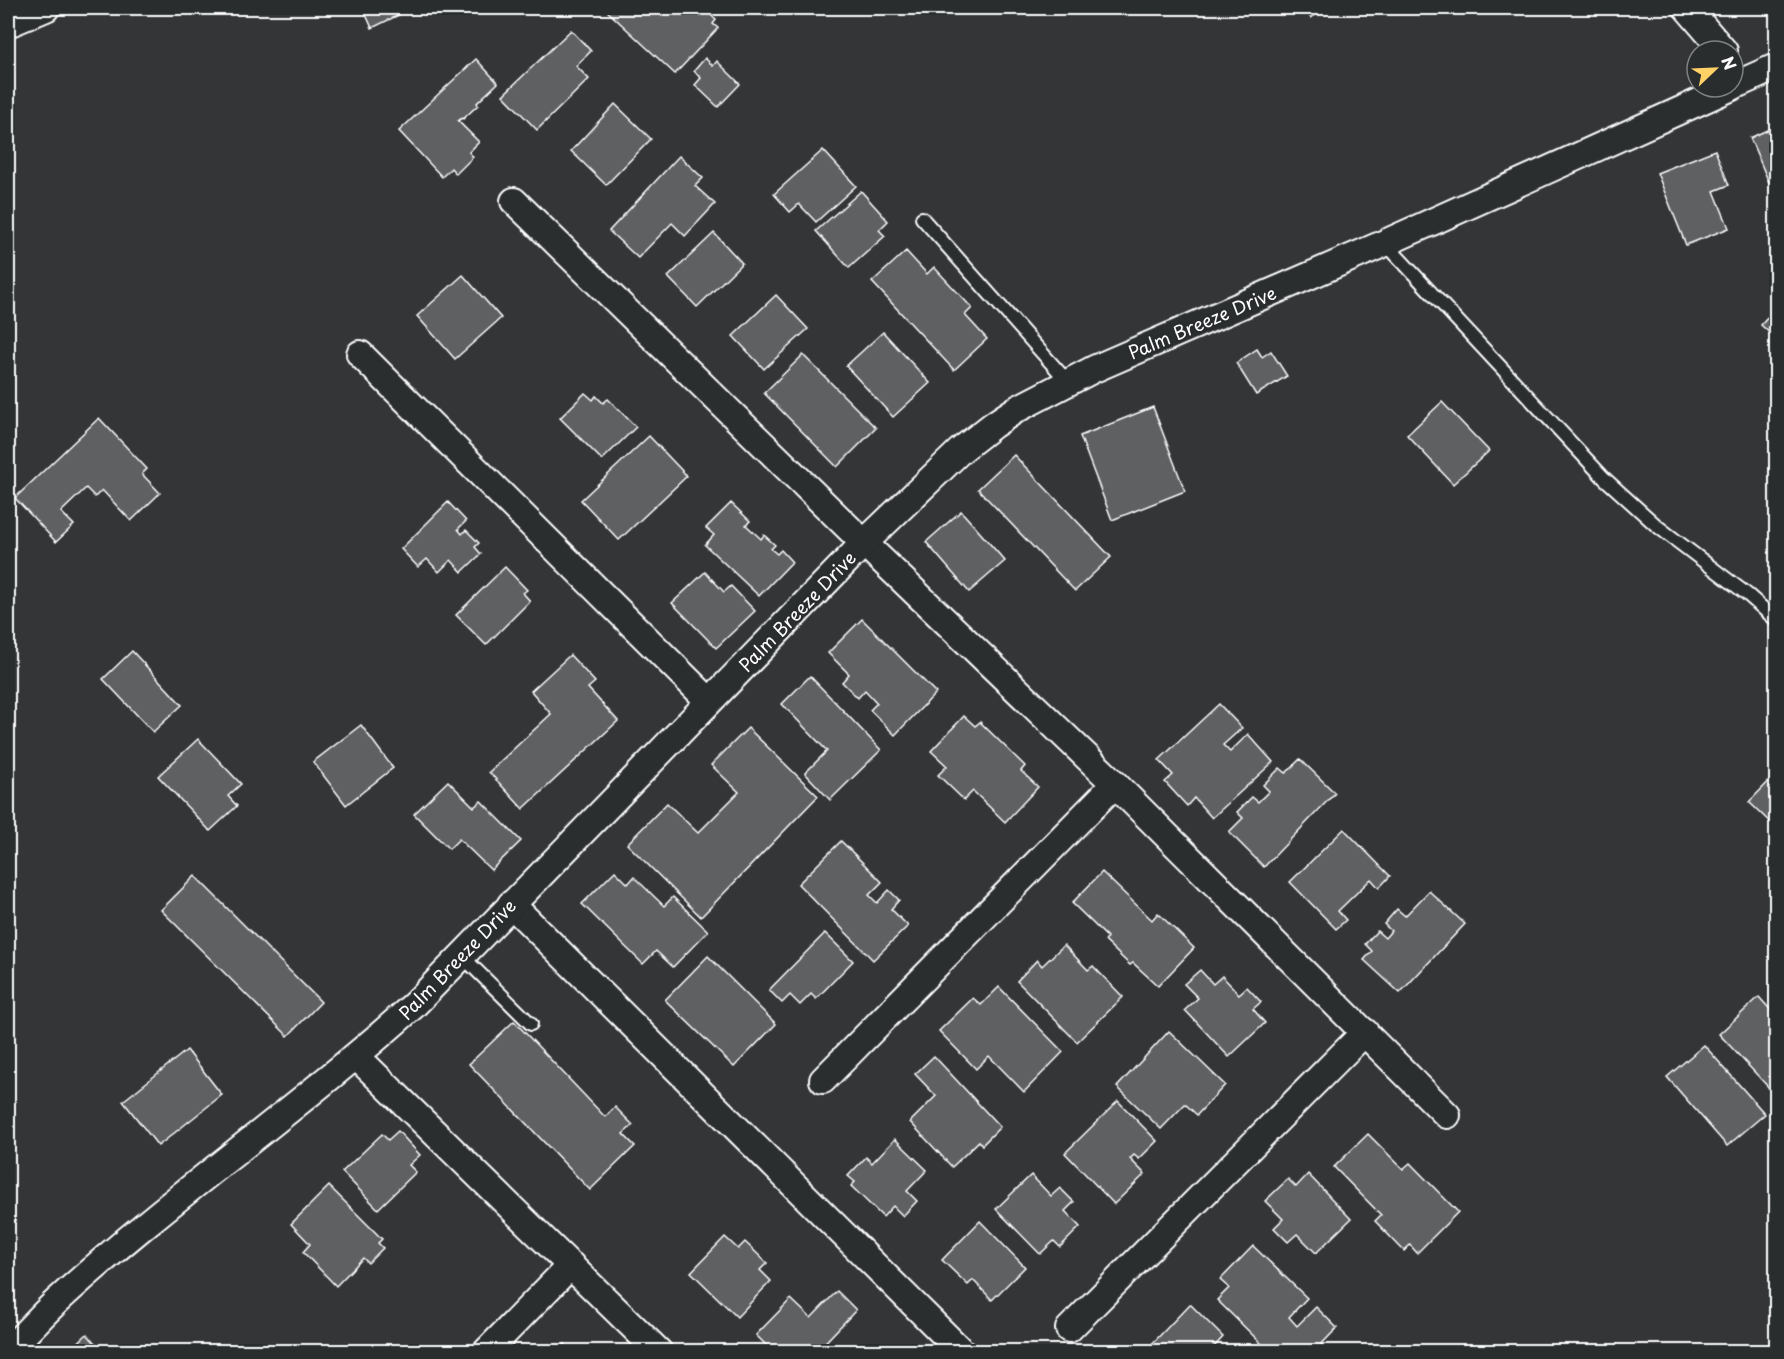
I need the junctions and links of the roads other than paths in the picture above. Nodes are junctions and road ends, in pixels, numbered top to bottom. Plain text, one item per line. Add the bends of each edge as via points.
1 (46, 8) edge
2 (1687, 8) edge
3 (8, 24) edge
4 (1714, 39) edge
5 (1776, 67) edge
6 (1745, 76) edge
7 (1693, 99) edge
8 (514, 201) dead end
9 (922, 218) dead end
10 (1385, 243) junction
11 (360, 354) dead end
12 (1068, 382) junction
13 (864, 543) junction
14 (1776, 620) edge
15 (709, 701) junction
16 (1115, 784) junction
17 (510, 904) junction
18 (461, 956) junction
19 (531, 1024) dead end
20 (1365, 1032) junction
21 (356, 1056) junction
22 (824, 1080) dead end
23 (1447, 1115) dead end
24 (571, 1265) junction
25 (1069, 1329) dead end
26 (8, 1351) edge
27 (486, 1352) edge
28 (659, 1352) edge
29 (962, 1352) edge

1 - 3 street
2 - 4 street
5 - 6 street, Palm Breeze Drive
7 - 10 street, Palm Breeze Drive
8 - 13 street
9 - 12 lane
10 - 12 street, Palm Breeze Drive
10 - 14 lane via 1604,478 1657,526
11 - 15 street
12 - 13 street, Palm Breeze Drive via 1017,409 961,450
13 - 15 street, Palm Breeze Drive
13 - 16 street
15 - 17 street, Palm Breeze Drive
16 - 20 street
16 - 22 street
17 - 18 street, Palm Breeze Drive
17 - 29 street
18 - 19 lane
18 - 21 street, Palm Breeze Drive via 414,1005
20 - 23 street
20 - 25 street
21 - 24 street
21 - 26 street, Palm Breeze Drive via 128,1241
24 - 27 street
24 - 28 street

